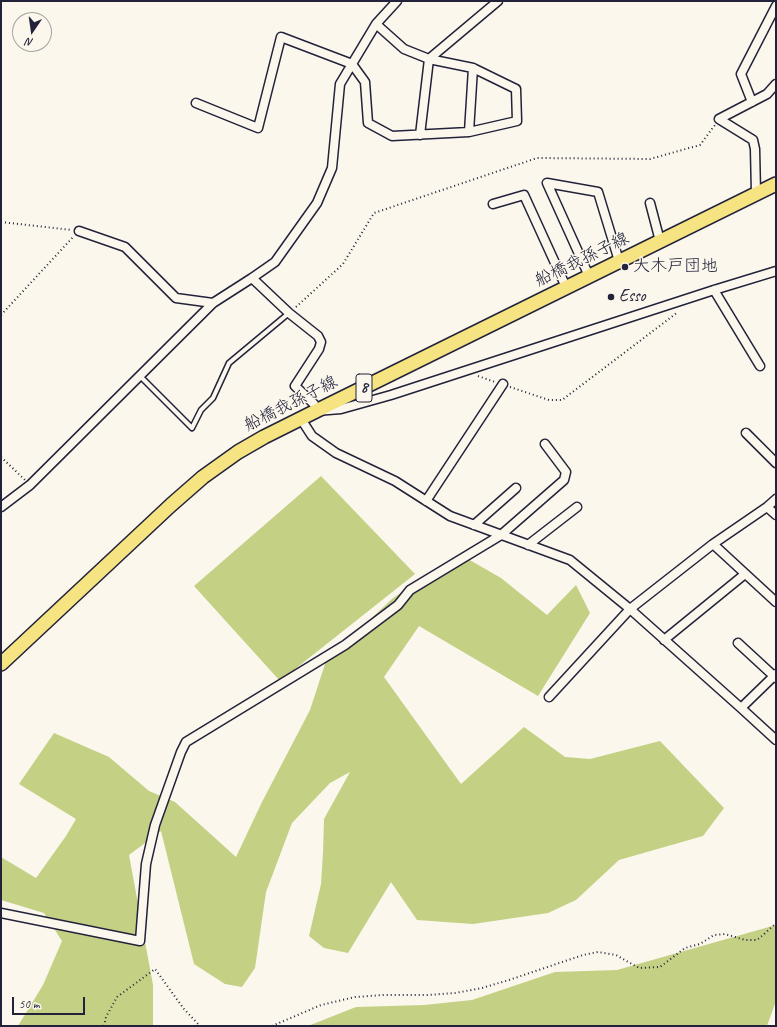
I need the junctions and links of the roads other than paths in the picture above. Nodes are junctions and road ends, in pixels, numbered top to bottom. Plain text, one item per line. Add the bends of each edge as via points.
1 (397, 1) edge
2 (498, 1) edge
3 (776, 6) edge
4 (376, 24) junction
5 (429, 59) junction
6 (352, 64) junction
7 (473, 68) junction
8 (776, 84) edge
9 (752, 102) junction
10 (196, 103) dead end
11 (469, 132) junction
12 (420, 135) junction
13 (776, 184) edge
14 (756, 193) junction
15 (650, 203) dead end
16 (493, 204) dead end
17 (79, 231) road end
18 (660, 241) junction
19 (619, 261) junction
20 (776, 271) edge
21 (589, 276) junction
22 (252, 278) junction
23 (566, 287) junction
24 (714, 290) junction
25 (213, 303) junction
26 (290, 313) junction
27 (760, 366) dead end
28 (140, 376) junction
29 (503, 384) road end
30 (316, 411) junction
31 (301, 419) junction
32 (746, 433) dead end
33 (545, 444) dead end
34 (776, 463) edge
35 (516, 488) dead end
36 (776, 499) edge
37 (426, 501) junction
38 (1, 507) edge
39 (577, 507) dead end
40 (767, 507) junction
41 (776, 515) edge
42 (474, 525) junction
43 (500, 535) junction
44 (712, 544) junction
45 (528, 545) junction
46 (745, 574) junction
47 (776, 602) edge
48 (630, 609) junction
49 (664, 640) junction
50 (738, 643) dead end
51 (1, 664) edge
52 (775, 676) edge
53 (549, 697) dead end
54 (741, 708) junction
55 (776, 740) edge
56 (1, 913) edge

1 - 4 street
2 - 5 street
3 - 9 street via 741,74
4 - 5 street via 404,49
4 - 6 street
5 - 7 street
5 - 12 street
6 - 10 street via 281,37 258,128
6 - 12 street via 365,82 368,124 392,136
6 - 22 street via 340,84 332,168 317,203 275,262
7 - 11 street
7 - 11 street via 516,89 517,121
8 - 9 street via 767,94
9 - 14 street via 719,119 753,140
11 - 12 street
13 - 14 main road, 船橋我孫子線 / 8
14 - 18 main road, 船橋我孫子線 / 8
15 - 18 street
16 - 23 street via 524,195
17 - 25 street via 125,247 176,298
18 - 19 main road, 船橋我孫子線 / 8
19 - 21 main road, 船橋我孫子線 / 8
19 - 21 street via 598,192 547,183
20 - 24 street
21 - 23 main road, 船橋我孫子線 / 8
22 - 25 street
22 - 26 street
23 - 30 main road, 船橋我孫子線 / 8
24 - 27 street
24 - 30 street via 390,395 341,409
25 - 28 street
26 - 28 lane via 229,363 213,398 201,410 192,428
26 - 30 street via 318,336 321,342 295,386 314,404
28 - 38 street via 30,485
29 - 37 street
30 - 31 main road, 船橋我孫子線 / 8
31 - 37 street via 312,436 336,453 395,481
31 - 51 main road, 船橋我孫子線 / 8 via 238,452 203,477
32 - 34 street
33 - 43 street via 566,472 564,480
35 - 42 street
36 - 40 street
37 - 42 street via 450,516
39 - 45 street
40 - 41 street
40 - 44 street
42 - 43 street
43 - 45 street
43 - 56 street via 410,590 398,604 346,645 186,742 155,825 146,864 140,941
44 - 46 street
44 - 48 street
45 - 48 street via 570,560
46 - 47 street
46 - 49 street
48 - 49 street
48 - 53 street
49 - 54 street
50 - 52 street
52 - 54 street
54 - 55 street

